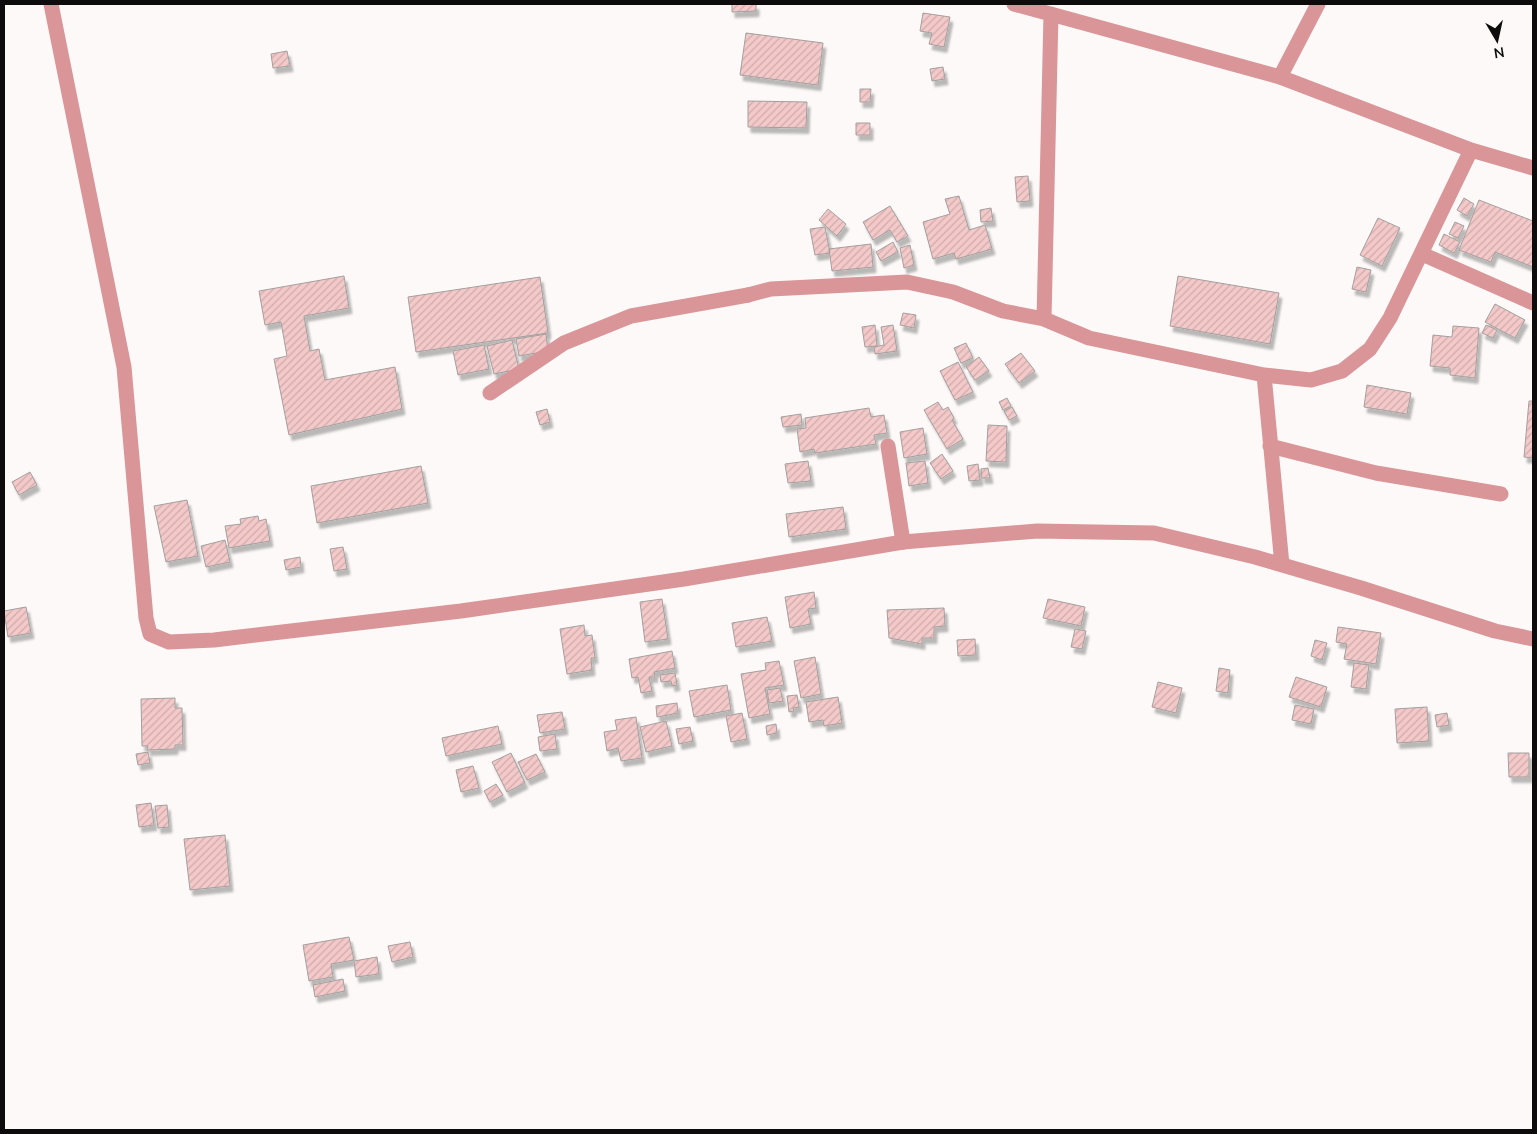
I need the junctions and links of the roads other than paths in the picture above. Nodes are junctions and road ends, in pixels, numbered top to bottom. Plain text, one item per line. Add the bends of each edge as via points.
1 (51, 4) edge
2 (1014, 4) edge
3 (1318, 4) edge
4 (1051, 14) junction
5 (1280, 77) junction
6 (1471, 150) junction
7 (1533, 168) edge
8 (1422, 254) junction
9 (1533, 304) edge
10 (1044, 319) junction
11 (1264, 375) junction
12 (490, 393) dead end
13 (888, 446) dead end
14 (1270, 446) junction
15 (1501, 494) dead end
16 (903, 542) junction
17 (1282, 565) junction
18 (1533, 639) edge

1 - 16 street via 124,367 150,634 169,642 214,640 461,611 684,579
2 - 4 street
3 - 5 street
4 - 5 street
4 - 10 street
5 - 6 street
6 - 7 street
6 - 8 street
8 - 9 street
8 - 11 street via 1390,318 1370,349 1342,371 1310,380
10 - 11 street via 1088,338
10 - 12 street via 1003,311 953,292 906,282 771,289 631,316 564,343
11 - 14 street
13 - 16 street
14 - 15 street via 1376,473
14 - 17 street
16 - 17 street via 1037,531 1154,533
17 - 18 street via 1496,631

